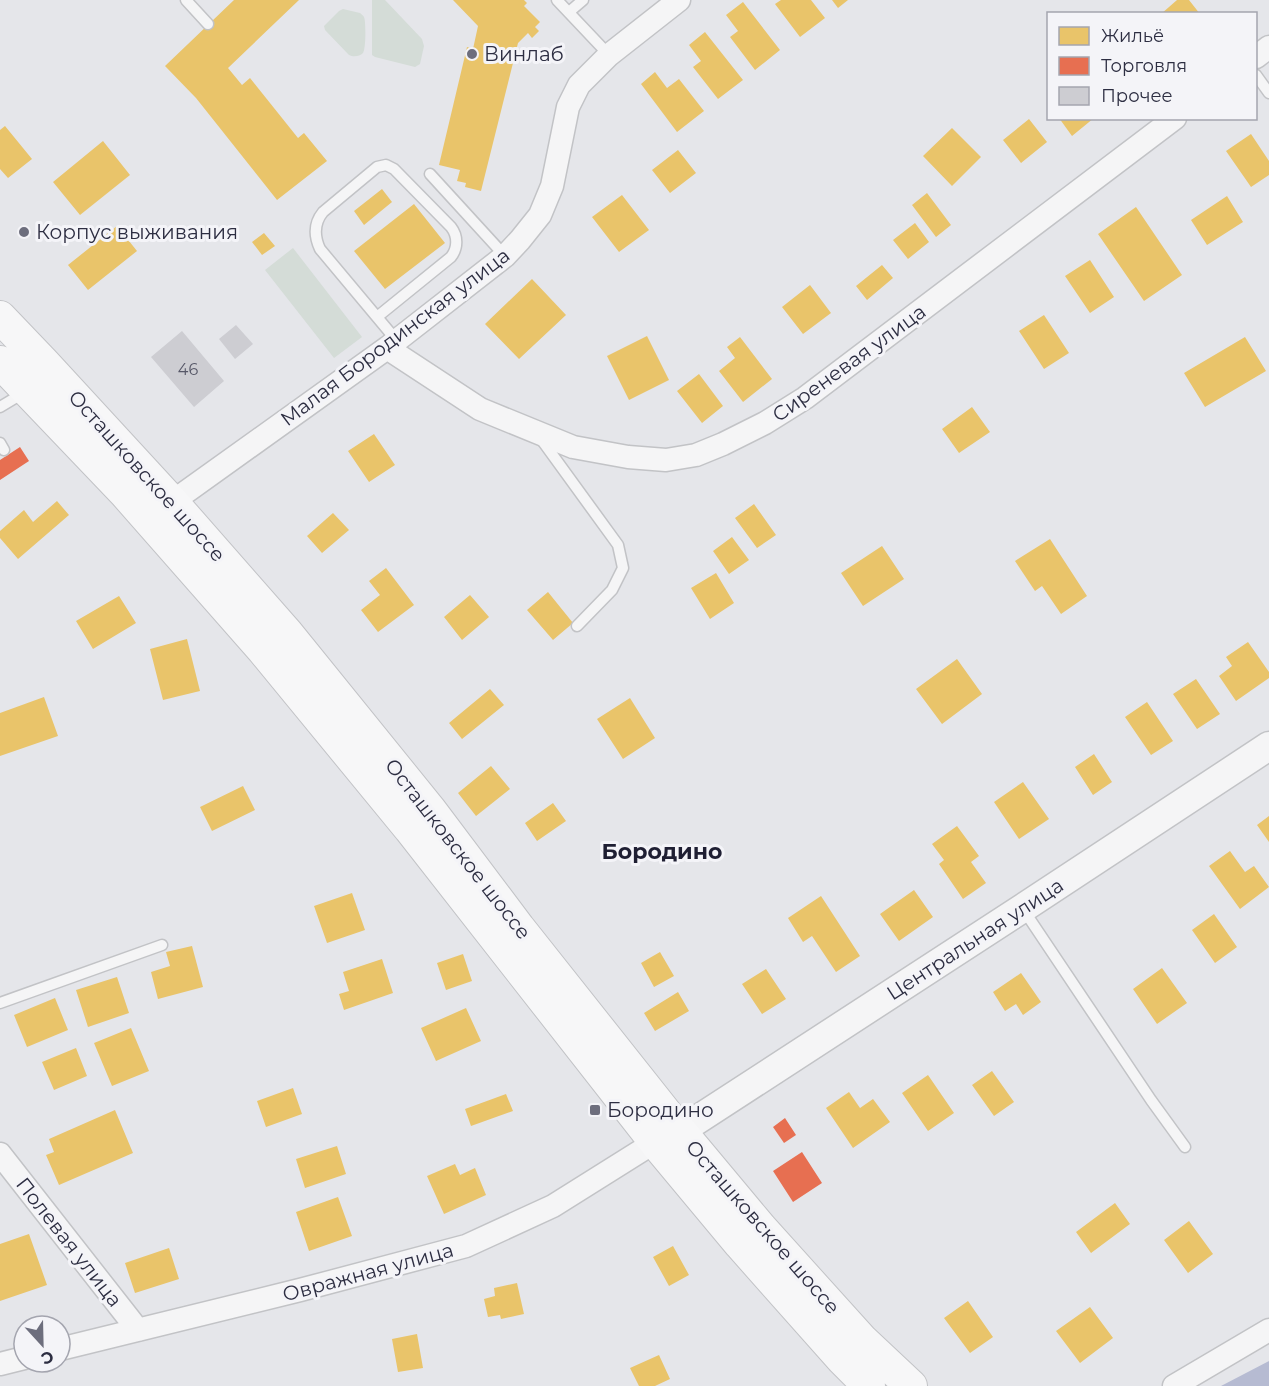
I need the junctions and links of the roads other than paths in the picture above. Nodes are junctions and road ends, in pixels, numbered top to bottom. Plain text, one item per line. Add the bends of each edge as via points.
1 (186, 0) edge
2 (557, 0) edge
3 (583, 0) edge
4 (679, 0) edge
5 (569, 12) junction
6 (208, 24) dead end
7 (1269, 47) edge
8 (609, 55) junction
9 (1257, 56) edge
10 (1257, 76) edge
11 (1269, 93) edge
12 (1172, 120) edge
13 (430, 174) dead end
14 (505, 256) junction
15 (0, 317) edge
16 (376, 317) junction
17 (392, 345) junction
18 (0, 362) edge
19 (27, 390) junction
20 (0, 407) edge
21 (535, 431) junction
22 (172, 502) junction
23 (577, 626) dead end
24 (1269, 746) edge
25 (1023, 908) junction
26 (162, 945) dead end
27 (0, 1003) edge
28 (667, 1137) junction
29 (1185, 1147) dead end
30 (0, 1154) edge
31 (138, 1330) junction
32 (1269, 1330) edge
33 (72, 1346) edge
34 (869, 1386) edge
35 (911, 1386) edge
36 (1174, 1386) edge

1 - 6 lane
2 - 5 lane
3 - 5 lane
4 - 8 street, Малая Бородинская улица
5 - 8 lane
7 - 9 street
8 - 14 street, Малая Бородинская улица via 579,85 568,107 552,186 540,215
10 - 11 lane
12 - 21 street, Сиреневая улица via 805,398 734,439 696,454 666,460 573,447
13 - 14 lane
14 - 17 street, Малая Бородинская улица
15 - 22 main road, Осташковское шоссе
16 - 16 lane via 320,249 315,235 322,212 377,167 387,165 451,227 456,246 451,257
16 - 17 lane
17 - 21 street, Сиреневая улица via 480,409
17 - 22 street, Малая Бородинская улица
18 - 19 main road, Осташковское шоссе
19 - 20 lane
19 - 28 main road, Осташковское шоссе via 125,493 263,650
21 - 23 lane via 618,545 623,568 612,590
22 - 28 main road, Осташковское шоссе via 287,633 431,811
24 - 25 street, Центральная улица
25 - 28 street, Центральная улица
25 - 29 lane
26 - 27 lane
28 - 31 street, Овражная улица via 553,1206 466,1246
28 - 34 main road, Осташковское шоссе via 740,1244
28 - 35 main road, Осташковское шоссе via 761,1228 862,1340
30 - 31 street, Полевая улица
31 - 33 street, Овражная улица
32 - 36 street

